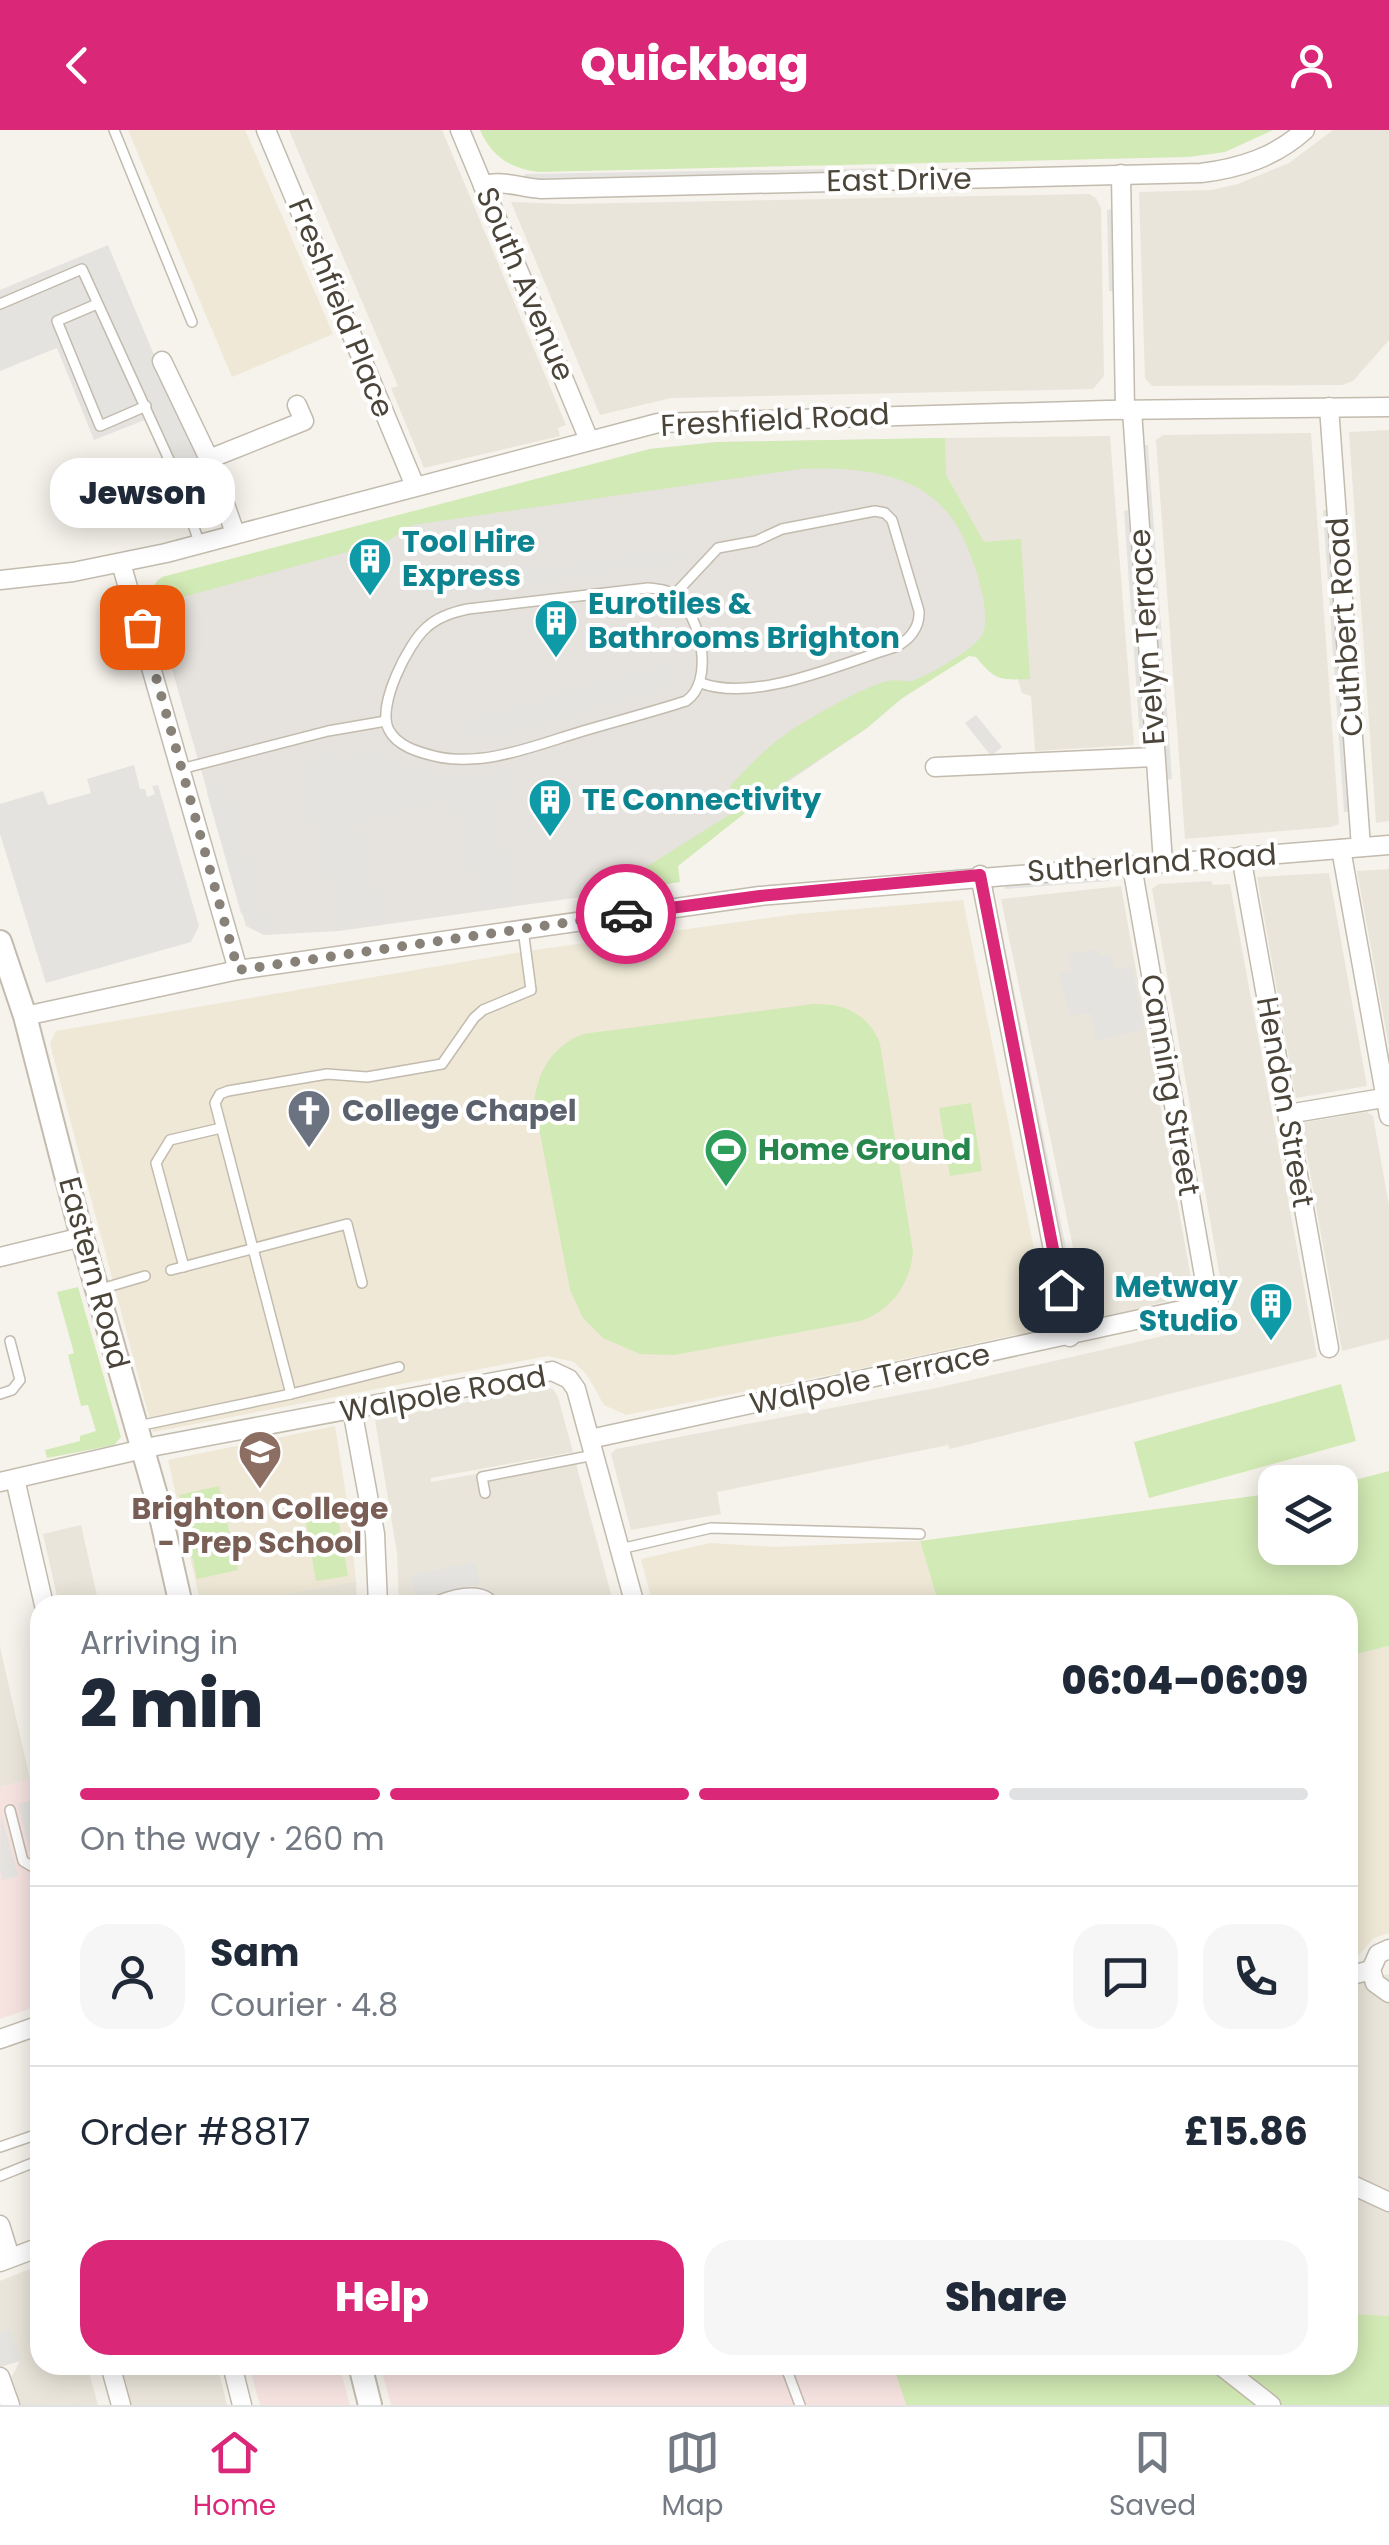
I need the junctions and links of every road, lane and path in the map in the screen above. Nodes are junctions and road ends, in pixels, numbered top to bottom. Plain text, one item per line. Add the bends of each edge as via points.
1 (114, 130) edge
2 (266, 130) edge
3 (460, 130) edge
4 (1306, 130) edge
5 (1120, 174) junction
6 (484, 186) junction
7 (0, 304) edge
8 (97, 304) junction
9 (192, 322) dead end
10 (162, 362) dead end
11 (146, 406) junction
12 (298, 406) dead end
13 (1329, 407) junction
14 (1389, 407) edge
15 (1128, 410) junction
16 (589, 440) junction
17 (210, 458) junction
18 (415, 486) junction
19 (236, 533) junction
20 (200, 542) junction
21 (121, 563) junction
22 (0, 580) edge
23 (674, 595) junction
24 (700, 683) junction
25 (386, 721) junction
26 (1154, 757) junction
27 (935, 767) dead end
28 (181, 769) junction
29 (1389, 844) edge
30 (1362, 847) junction
31 (1341, 850) junction
32 (1241, 856) junction
33 (1163, 864) junction
34 (1132, 866) junction
35 (980, 875) junction
36 (523, 929) junction
37 (0, 942) edge
38 (238, 970) junction
39 (15, 1009) edge
40 (1388, 1103) edge
41 (1288, 1114) junction
42 (221, 1128) junction
43 (82, 1236) junction
44 (252, 1247) junction
45 (0, 1257) edge
46 (184, 1267) junction
47 (170, 1270) dead end
48 (145, 1276) dead end
49 (362, 1283) dead end
50 (98, 1290) junction
51 (1209, 1304) joint
52 (1070, 1337) junction
53 (10, 1341) dead end
54 (1329, 1348) dead end
55 (398, 1368) dead end
56 (0, 1394) edge
57 (291, 1394) junction
58 (352, 1409) junction
59 (136, 1426) junction
60 (592, 1447) junction
61 (143, 1450) junction
62 (8, 1480) edge
63 (485, 1493) dead end
64 (920, 1534) dead end
65 (619, 1550) junction
66 (41, 1595) edge
67 (179, 1595) edge
68 (378, 1595) edge
69 (631, 1595) edge
70 (10, 1810) dead end
71 (30, 1865) edge
72 (1389, 1949) edge
73 (1371, 1970) junction
74 (1358, 1973) edge
75 (1389, 1993) edge
76 (30, 2028) edge
77 (0, 2039) edge
78 (30, 2136) edge
79 (0, 2147) edge
80 (30, 2164) edge
81 (0, 2176) edge
82 (1358, 2188) edge
83 (1389, 2202) edge
84 (0, 2225) edge
85 (30, 2250) edge
86 (5, 2259) edge
87 (113, 2375) edge
88 (234, 2375) edge
89 (362, 2375) edge
90 (789, 2375) edge
91 (1233, 2375) edge
92 (0, 2377) edge
93 (10, 2405) edge
94 (121, 2405) edge
95 (242, 2405) edge
96 (370, 2405) edge
97 (800, 2405) edge
98 (1271, 2405) edge

1 - 9 lane
2 - 18 street, Freshfield Place
3 - 6 street, South Avenue
4 - 5 street, East Drive via 1245,166
5 - 6 street, East Drive
5 - 15 street, Evelyn Terrace
6 - 16 street, South Avenue
7 - 8 lane via 82,269
8 - 11 lane
8 - 11 lane via 57,321 100,426
10 - 17 street
11 - 20 lane
12 - 17 street via 304,422
13 - 14 street, Freshfield Road
13 - 15 street, Freshfield Road
13 - 30 street, Cuthbert Road
15 - 16 street, Freshfield Road via 695,419
15 - 26 street, Evelyn Terrace
16 - 18 street, Freshfield Road
17 - 19 street
18 - 19 street, Freshfield Road
19 - 20 street, Freshfield Road
20 - 21 street, Freshfield Road
21 - 22 street, Freshfield Road
21 - 28 street
23 - 24 lane via 696,632
23 - 24 lane via 718,548 875,511 892,520 919,611 910,636 895,647 780,682 726,690
23 - 25 lane via 640,589 443,617 417,637 404,660
24 - 25 lane via 686,701 489,757 420,752 397,740
25 - 28 lane
26 - 27 street
26 - 33 street, Evelyn Terrace
28 - 38 street
29 - 30 street, Sutherland Road
30 - 31 street, Sutherland Road
31 - 32 street, Sutherland Road
31 - 40 street
32 - 33 street, Sutherland Road
32 - 41 street, Hendon Street
33 - 34 street, Sutherland Road
34 - 35 street, Sutherland Road
34 - 51 street, Canning Street
35 - 36 street, Sutherland Road
35 - 52 street
36 - 38 street, Sutherland Road
36 - 42 lane via 531,990 483,1010 442,1064 367,1078 327,1074 220,1094 215,1103
37 - 39 street, Eastern Road
38 - 39 street, Sutherland Road
39 - 43 street, Eastern Road
40 - 41 street
41 - 54 street, Hendon Street
42 - 44 lane
42 - 46 lane via 170,1140 156,1163
43 - 45 street
43 - 50 street, Eastern Road
44 - 46 lane
44 - 49 lane via 347,1224
44 - 57 lane
46 - 47 lane
48 - 50 lane
50 - 59 street, Eastern Road
51 - 52 street, Walpole Terrace
52 - 60 street, Walpole Terrace
53 - 56 lane via 20,1380
55 - 57 lane
57 - 59 lane
58 - 60 street, Walpole Road via 552,1371 576,1388
58 - 61 street, Walpole Road
58 - 68 street via 375,1534
59 - 61 street, Eastern Road
60 - 63 lane via 482,1477
60 - 65 street, Walpole Road
61 - 62 street, Walpole Road
61 - 67 street, Eastern Road
62 - 66 street
64 - 65 lane via 711,1528
65 - 69 street, Walpole Road
70 - 71 lane
72 - 73 street via 1378,1954
73 - 74 street
73 - 75 street
76 - 77 street
78 - 79 lane
80 - 81 lane
82 - 83 street
84 - 86 street
85 - 86 street
87 - 94 street
88 - 95 street
89 - 96 street
90 - 97 lane
91 - 98 street
92 - 93 street

